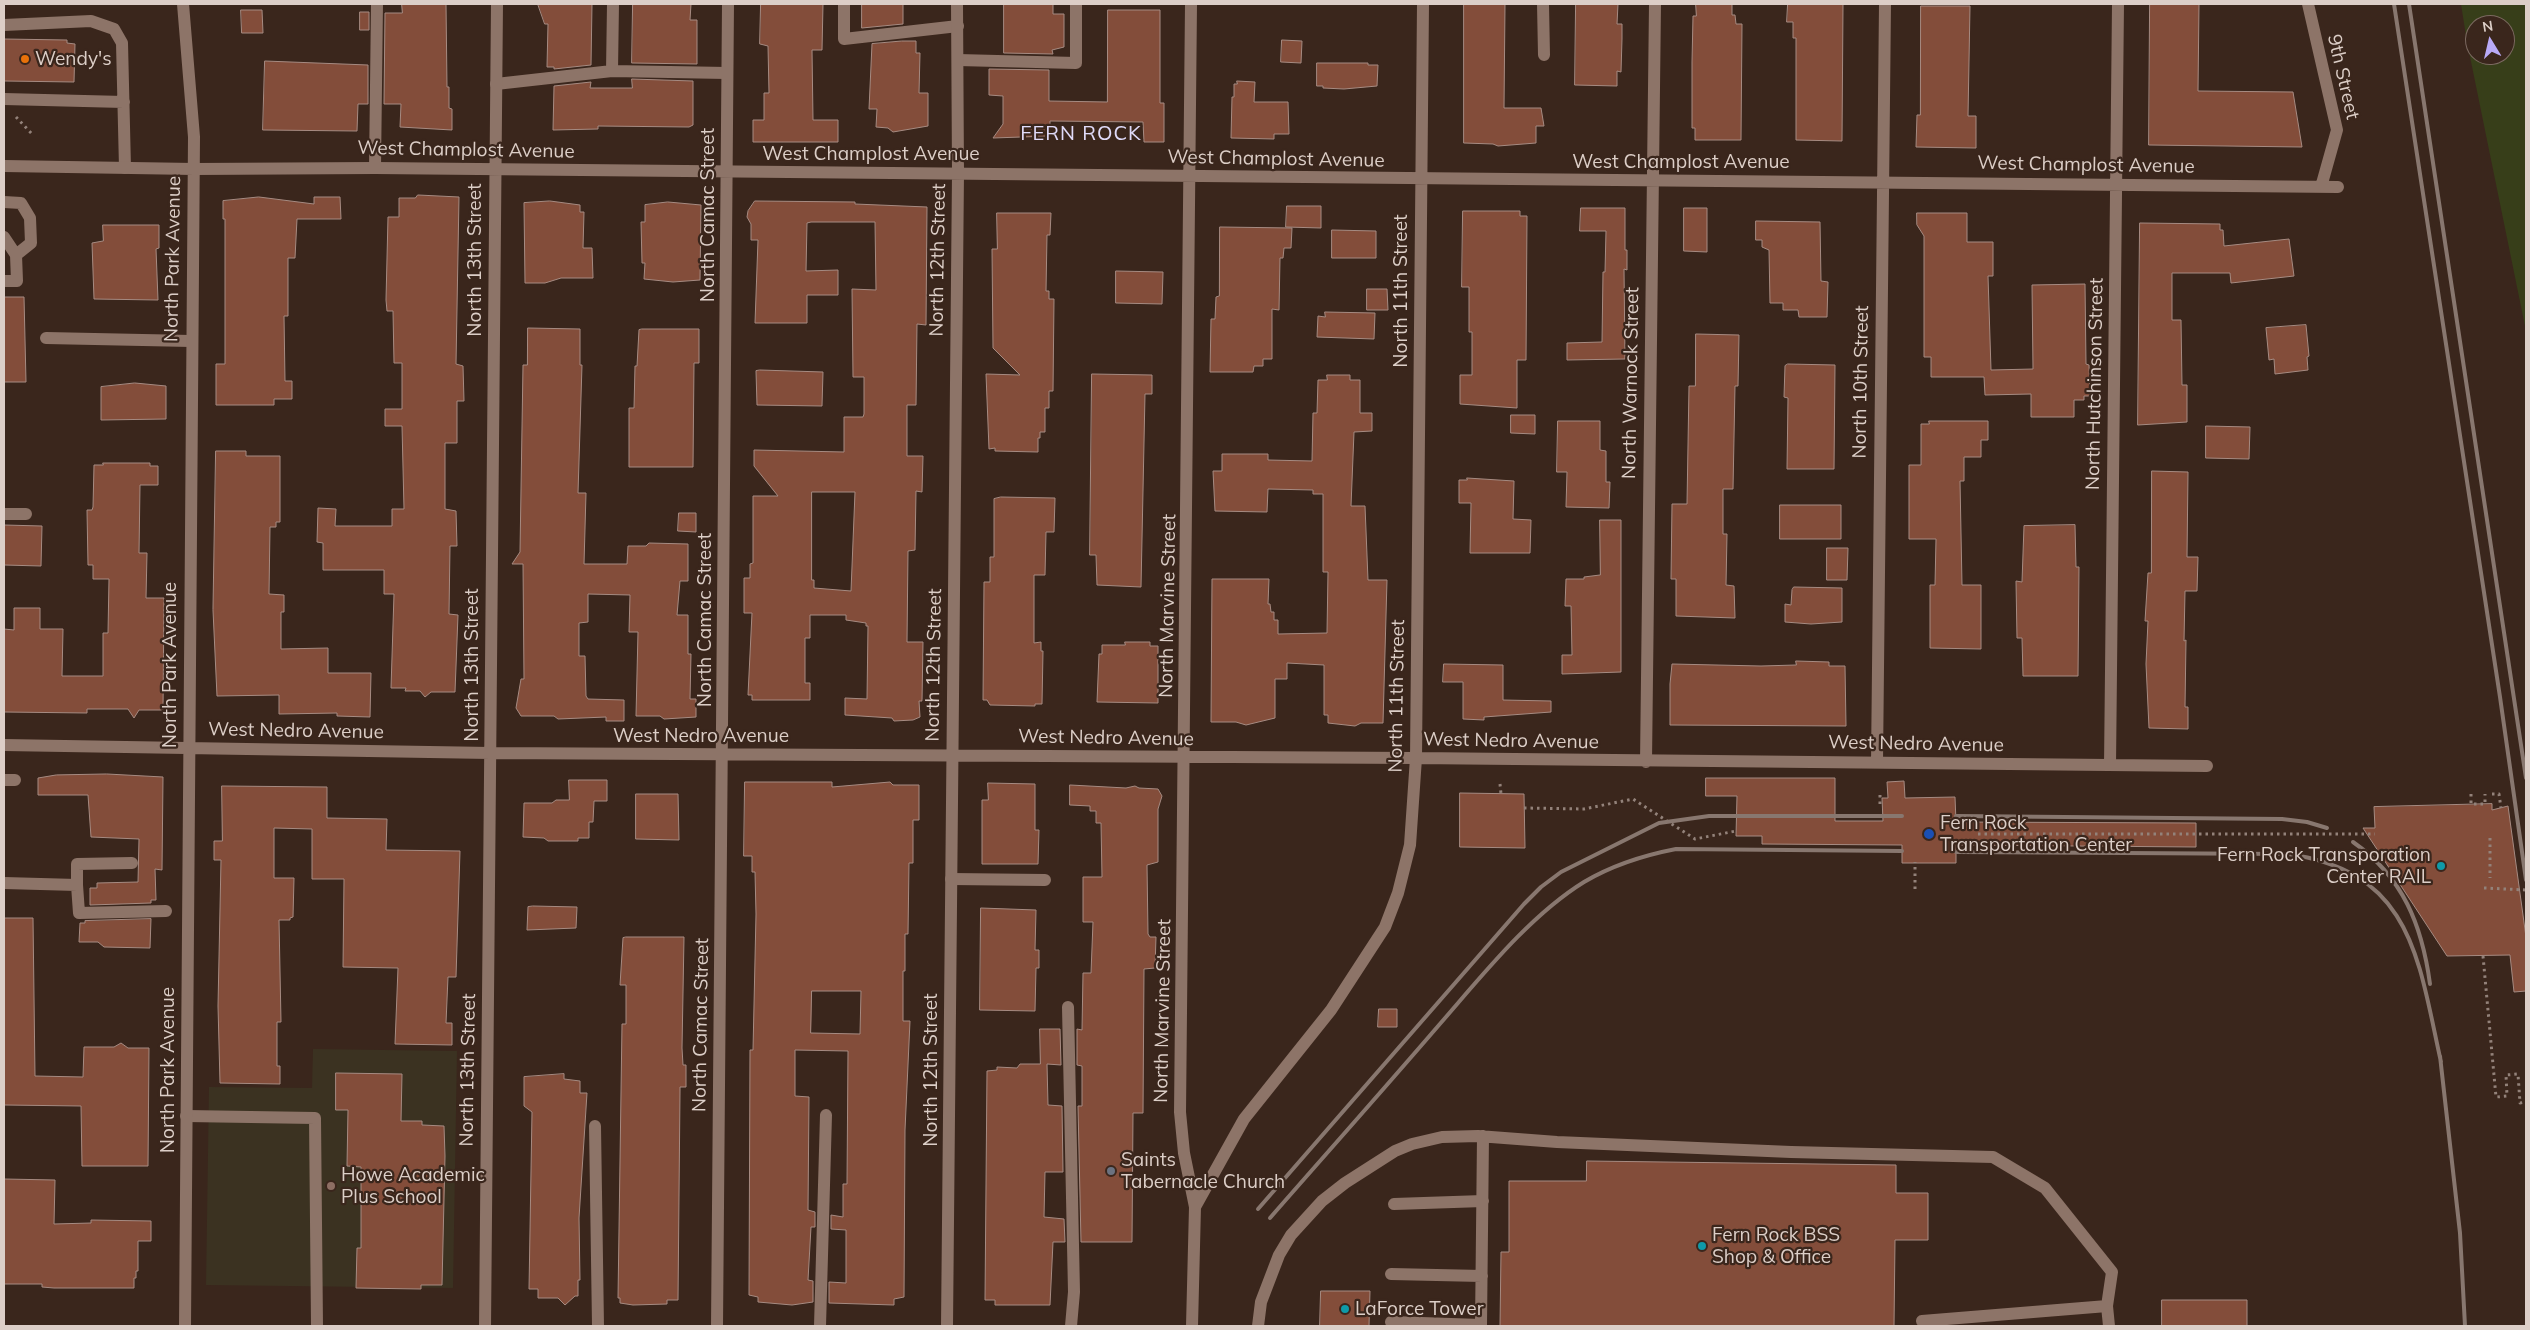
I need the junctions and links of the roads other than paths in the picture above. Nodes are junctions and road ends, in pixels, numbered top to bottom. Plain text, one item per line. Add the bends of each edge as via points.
1 (183, 4) edge
2 (377, 4) edge
3 (497, 4) edge
4 (613, 4) edge
5 (728, 4) edge
6 (844, 4) edge
7 (957, 4) edge
8 (1076, 4) edge
9 (1191, 4) edge
10 (1423, 4) edge
11 (1543, 4) edge
12 (1654, 4) edge
13 (1885, 4) edge
14 (2118, 4) edge
15 (2308, 4) edge
16 (4, 24) edge
17 (958, 26) junction
18 (1544, 55) dead end
19 (958, 60) junction
20 (612, 71) junction
21 (728, 73) junction
22 (496, 84) junction
23 (4, 99) edge
24 (124, 102) junction
25 (4, 166) edge
26 (125, 168) junction
27 (375, 168) junction
28 (194, 169) junction
29 (494, 169) junction
30 (727, 172) junction
31 (958, 173) junction
32 (1191, 176) junction
33 (1421, 180) junction
34 (1651, 182) junction
35 (1882, 182) junction
36 (2116, 184) junction
37 (2321, 187) junction
38 (2338, 187) dead end
39 (4, 202) edge
40 (4, 237) edge
41 (16, 255) junction
42 (4, 281) edge
43 (46, 338) dead end
44 (191, 341) junction
45 (4, 514) edge
46 (26, 514) dead end
47 (4, 746) edge
48 (188, 748) junction
49 (490, 753) junction
50 (723, 754) junction
51 (952, 755) junction
52 (1185, 758) junction
53 (1416, 758) junction
54 (1646, 762) junction
55 (1876, 762) junction
56 (2110, 765) junction
57 (2207, 766) dead end
58 (132, 863) dead end
59 (951, 879) junction
60 (1045, 880) dead end
61 (4, 883) edge
62 (78, 885) junction
63 (166, 911) dead end
64 (1068, 1007) dead end
65 (186, 1116) junction
66 (826, 1116) dead end
67 (595, 1126) dead end
68 (1483, 1136) junction
69 (1482, 1201) junction
70 (1394, 1204) dead end
71 (1195, 1207) junction
72 (1391, 1274) dead end
73 (1482, 1276) junction
74 (2107, 1306) junction
75 (1922, 1321) dead end
76 (1391, 1322) dead end
77 (1950, 1323) edge
78 (185, 1326) edge
79 (317, 1326) edge
80 (485, 1326) edge
81 (598, 1326) edge
82 (717, 1326) edge
83 (820, 1326) edge
84 (947, 1326) edge
85 (1071, 1326) edge
86 (1192, 1326) edge
87 (1258, 1326) edge
88 (1481, 1326) edge
89 (2109, 1326) edge

1 - 28 street, North Park Avenue via 194,129
2 - 27 street
3 - 22 street, North 13th Street
4 - 20 street
5 - 21 street, North Camac Street
6 - 17 street via 844,39
7 - 17 street, North 12th Street
8 - 19 street via 1076,63
9 - 32 street, North Marvine Street
10 - 33 street, North 11th Street
11 - 18 street
12 - 34 street, North Warnock Street
13 - 35 street, North 10th Street
14 - 36 street, North Hutchinson Street
15 - 37 street, 9th Street via 2337,130
16 - 24 street via 91,20 114,30 122,43
17 - 19 street, North 12th Street
19 - 31 street, North 12th Street
20 - 21 street
20 - 22 street
21 - 30 street, North Camac Street
22 - 29 street, North 13th Street
23 - 24 street
24 - 26 street
25 - 26 street, West Champlost Avenue
26 - 28 street, West Champlost Avenue
27 - 28 street, West Champlost Avenue
27 - 29 street, West Champlost Avenue
28 - 44 street, North Park Avenue
29 - 30 street, West Champlost Avenue
29 - 49 street, North 13th Street
30 - 31 street, West Champlost Avenue
30 - 50 street, North Camac Street
31 - 32 street, West Champlost Avenue
31 - 51 street, North 12th Street
32 - 33 street, West Champlost Avenue
32 - 52 street, North Marvine Street
33 - 34 street, West Champlost Avenue
33 - 53 street, North 11th Street
34 - 35 street, West Champlost Avenue
34 - 54 street, North Warnock Street
35 - 36 street, West Champlost Avenue
35 - 55 street, North 10th Street
36 - 37 street, West Champlost Avenue
36 - 56 street, North Hutchinson Street
37 - 38 street, West Champlost Avenue
39 - 41 street via 21,203 30,218 31,243
40 - 41 street
41 - 42 street via 17,281
43 - 44 street
44 - 48 street, North Park Avenue
45 - 46 street
47 - 48 street, West Nedro Avenue
48 - 49 street, West Nedro Avenue
48 - 65 street, North Park Avenue
49 - 50 street, West Nedro Avenue
49 - 80 street, North 13th Street
50 - 51 street, West Nedro Avenue
50 - 82 street, North Camac Street
51 - 52 street, West Nedro Avenue
51 - 59 street, North 12th Street
52 - 53 street, West Nedro Avenue
52 - 71 street, North Marvine Street via 1180,1112
53 - 54 street, West Nedro Avenue
53 - 71 street, North 11th Street via 1410,845 1398,893 1385,927 1331,1010 1244,1119
54 - 55 street, West Nedro Avenue
55 - 56 street, West Nedro Avenue
56 - 57 street, West Nedro Avenue
58 - 62 street via 77,864
59 - 60 street
59 - 84 street, North 12th Street
61 - 62 street
62 - 63 street via 79,913
64 - 85 street via 1074,1292
65 - 78 street, North Park Avenue
65 - 79 street via 315,1118
66 - 83 street
67 - 81 street
68 - 69 street
68 - 74 street via 1772,1151 1993,1157 2045,1188 2112,1272
68 - 87 street via 1442,1137 1412,1144 1371,1166 1322,1202 1292,1235 1279,1256 1261,1302
69 - 70 street
69 - 73 street
71 - 86 street, North 11th Street
72 - 73 street
73 - 88 street
74 - 77 street
74 - 89 street
75 - 77 street
76 - 88 street

